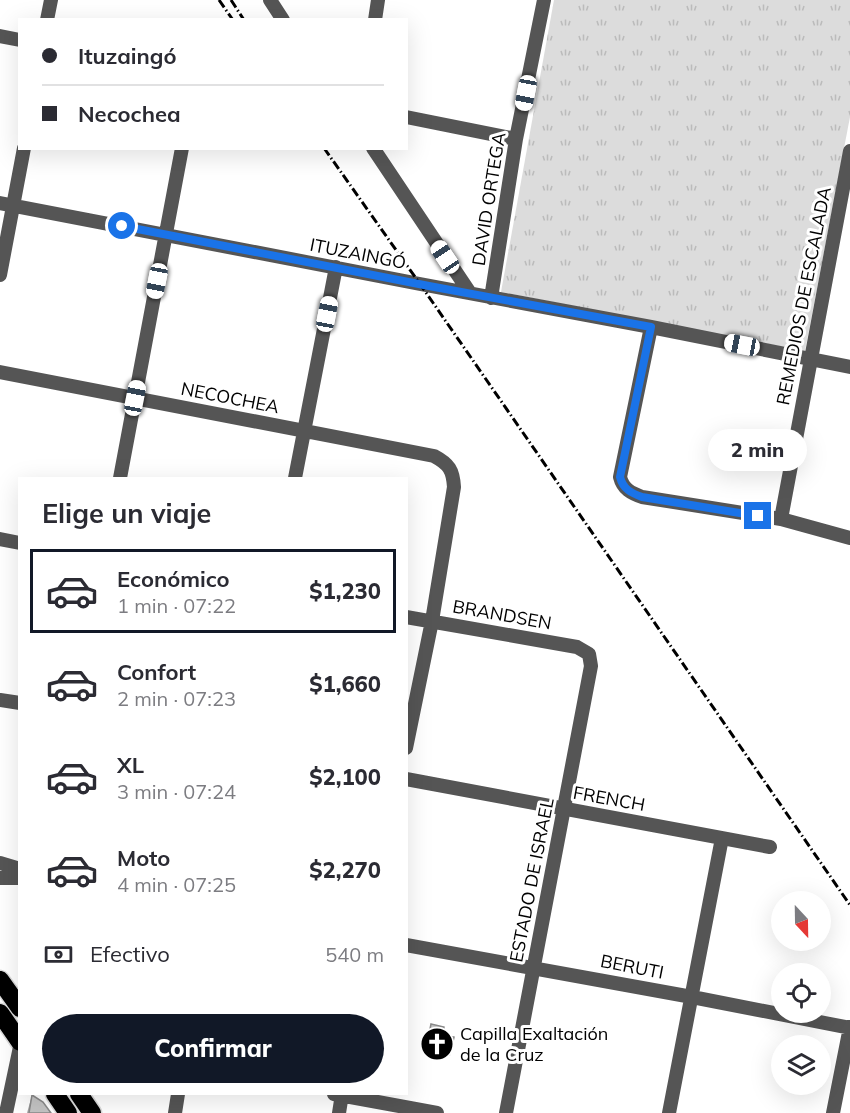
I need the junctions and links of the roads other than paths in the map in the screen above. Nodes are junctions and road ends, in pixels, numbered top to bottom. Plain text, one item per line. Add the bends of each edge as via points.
1 (51, 0) edge
2 (270, 0) edge
3 (378, 0) edge
4 (544, 0) edge
5 (47, 18) edge
6 (282, 18) edge
7 (375, 18) edge
8 (0, 36) edge
9 (18, 39) edge
10 (408, 117) edge
11 (516, 139) junction
12 (23, 150) edge
13 (182, 150) edge
14 (374, 150) edge
15 (850, 151) edge
16 (7, 204) edge
17 (845, 210) edge
18 (166, 235) junction
19 (336, 267) junction
20 (0, 275) edge
21 (470, 293) junction
22 (491, 298) junction
23 (651, 327) junction
24 (811, 359) junction
25 (850, 367) edge
26 (0, 372) edge
27 (135, 398) junction
28 (304, 431) junction
29 (120, 477) edge
30 (295, 477) edge
31 (781, 519) junction
32 (850, 538) edge
33 (0, 539) edge
34 (18, 543) edge
35 (408, 617) edge
36 (432, 621) junction
37 (588, 654) joint
38 (0, 700) edge
39 (18, 703) edge
40 (408, 738) edge
41 (408, 779) edge
42 (564, 809) junction
43 (722, 838) junction
44 (770, 847) dead end
45 (0, 864) edge
46 (18, 868) edge
47 (0, 878) edge
48 (18, 878) edge
49 (408, 945) edge
50 (534, 967) junction
51 (0, 980) edge
52 (692, 997) junction
53 (18, 1005) edge
54 (0, 1013) edge
55 (850, 1028) edge
56 (14, 1039) edge
57 (56, 1095) edge
58 (80, 1095) edge
59 (178, 1095) edge
60 (339, 1095) edge
61 (344, 1095) edge
62 (6, 1113) edge
63 (68, 1113) edge
64 (92, 1113) edge
65 (175, 1113) edge
66 (339, 1113) edge
67 (437, 1113) edge
68 (506, 1113) edge
69 (669, 1113) edge
70 (833, 1113) edge

1 - 5 street
2 - 6 street
3 - 7 street
4 - 11 street, DAVID ORTEGA
8 - 9 street
10 - 11 street
11 - 22 street, DAVID ORTEGA
12 - 16 street
13 - 18 street
14 - 21 street
15 - 17 street, REMEDIOS DE ESCALADA
16 - 18 street, ITUZAINGÓ
16 - 20 street
17 - 24 street, REMEDIOS DE ESCALADA
18 - 19 street, ITUZAINGÓ
18 - 27 street
19 - 21 street, ITUZAINGÓ
19 - 28 street
21 - 22 street, ITUZAINGÓ
22 - 23 street, ITUZAINGÓ
23 - 24 street, ITUZAINGÓ
23 - 31 street via 621,483 642,497
24 - 25 street, ITUZAINGÓ
24 - 31 street, REMEDIOS DE ESCALADA
26 - 27 street, NECOCHEA
27 - 28 street, NECOCHEA
27 - 29 street
28 - 30 street
28 - 36 street, NECOCHEA via 434,456 449,467 454,487
31 - 32 street
33 - 34 street
35 - 36 street, BRANDSEN
36 - 37 street, BRANDSEN via 577,646
36 - 40 street
37 - 42 street, ESTADO DE ISRAEL via 591,666
38 - 39 street
41 - 42 street, FRENCH
42 - 43 street, FRENCH
42 - 50 street, ESTADO DE ISRAEL
43 - 44 street, FRENCH
43 - 52 street
45 - 46 street
47 - 48 street
49 - 50 street, BERUTI
50 - 52 street, BERUTI
50 - 68 street, ESTADO DE ISRAEL
51 - 53 highway
52 - 55 street, BERUTI
52 - 69 street
54 - 56 highway
55 - 70 street
56 - 62 street
57 - 63 highway
58 - 64 highway
59 - 65 street
60 - 66 street
61 - 67 street

